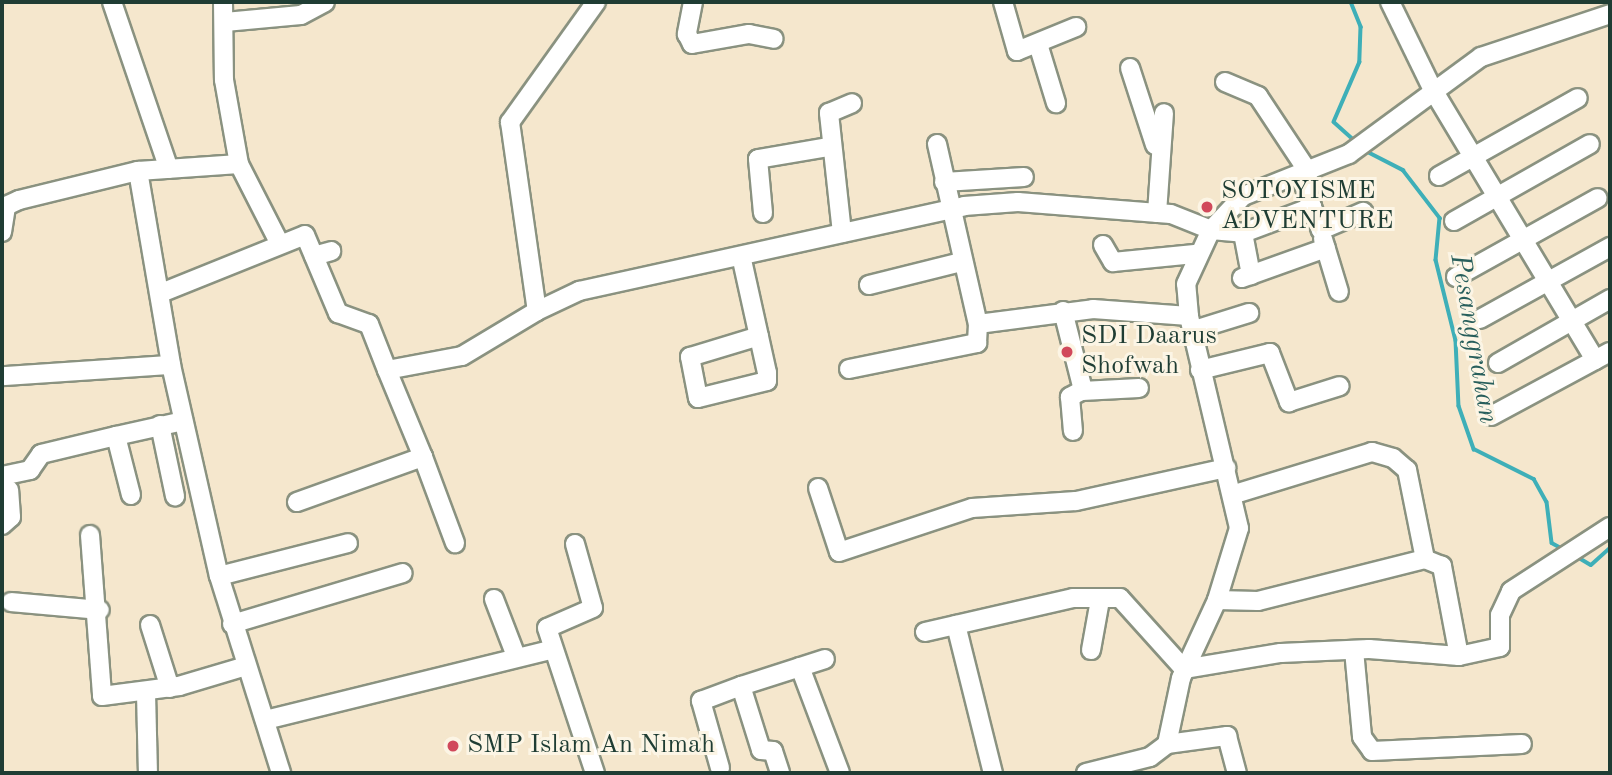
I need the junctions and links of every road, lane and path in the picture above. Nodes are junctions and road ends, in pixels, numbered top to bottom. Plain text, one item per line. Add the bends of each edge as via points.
1 (112, 2) edge
2 (223, 2) edge
3 (326, 2) edge
4 (596, 2) edge
5 (693, 2) edge
6 (1003, 2) edge
7 (1390, 2) edge
8 (1610, 14) edge
9 (225, 22) junction
10 (1076, 27) dead end
11 (774, 39) dead end
12 (1038, 44) junction
13 (1130, 68) dead end
14 (1225, 82) dead end
15 (1433, 90) junction
16 (1578, 98) dead end
17 (852, 103) dead end
18 (1056, 103) dead end
19 (1164, 113) dead end
20 (937, 144) dead end
21 (1590, 144) dead end
22 (829, 148) junction
23 (1157, 149) junction
24 (1476, 156) junction
25 (239, 164) junction
26 (169, 169) junction
27 (138, 172) junction
28 (1439, 176) dead end
29 (1024, 177) dead end
30 (1307, 179) junction
31 (944, 182) junction
32 (1499, 196) junction
33 (1598, 198) dead end
34 (1312, 207) junction
35 (949, 208) junction
36 (1363, 212) dead end
37 (764, 213) dead end
38 (1157, 214) junction
39 (1454, 221) dead end
40 (1210, 230) junction
41 (1321, 230) junction
42 (2, 232) edge
43 (842, 233) junction
44 (1243, 233) junction
45 (1524, 239) junction
46 (279, 242) junction
47 (1103, 245) dead end
48 (1610, 247) edge
49 (1326, 248) junction
50 (1195, 254) junction
51 (742, 260) junction
52 (961, 262) junction
53 (1456, 277) dead end
54 (1549, 281) junction
55 (869, 285) dead end
56 (1339, 292) dead end
57 (161, 293) junction
58 (1610, 299) edge
59 (537, 311) junction
60 (1063, 311) junction
61 (1249, 313) dead end
62 (1480, 319) dead end
63 (1573, 322) junction
64 (1190, 323) junction
65 (978, 324) junction
66 (759, 336) junction
67 (1603, 356) edge
68 (1498, 363) dead end
69 (171, 365) junction
70 (849, 369) dead end
71 (387, 370) junction
72 (1200, 370) junction
73 (4, 376) dead end
74 (1340, 386) dead end
75 (1139, 388) dead end
76 (1082, 391) junction
77 (1491, 416) dead end
78 (183, 421) junction
79 (160, 425) junction
80 (1073, 431) dead end
81 (116, 436) junction
82 (422, 457) junction
83 (1226, 468) junction
84 (5, 483) edge
85 (818, 488) dead end
86 (1235, 494) junction
87 (131, 495) dead end
88 (175, 496) dead end
89 (297, 502) dead end
90 (2, 525) edge
91 (1610, 527) edge
92 (90, 535) dead end
93 (348, 542) dead end
94 (455, 543) dead end
95 (575, 544) dead end
96 (1425, 559) junction
97 (403, 573) dead end
98 (219, 576) junction
99 (494, 599) dead end
100 (1100, 600) junction
101 (1217, 600) junction
102 (11, 602) dead end
103 (100, 610) junction
104 (232, 624) junction
105 (150, 625) dead end
106 (957, 625) junction
107 (925, 632) dead end
108 (551, 650) junction
109 (1091, 650) dead end
110 (1354, 650) junction
111 (516, 656) junction
112 (1459, 656) junction
113 (825, 659) dead end
114 (243, 667) junction
115 (800, 667) junction
116 (1184, 669) junction
117 (741, 686) junction
118 (170, 688) junction
119 (146, 693) junction
120 (265, 720) junction
121 (1167, 744) junction
122 (1522, 744) dead end
123 (1152, 765) edge
124 (719, 768) dead end
125 (148, 773) edge
126 (281, 773) edge
127 (595, 773) edge
128 (780, 773) edge
129 (840, 773) edge
130 (993, 773) edge
131 (1086, 773) edge
132 (1237, 773) edge

1 - 26 street
2 - 9 street
3 - 9 street via 301,15
4 - 59 street via 510,121
5 - 11 street via 687,34 692,44 749,34
6 - 12 street via 1016,51
7 - 15 street
8 - 15 street via 1493,51
9 - 25 street via 224,80
10 - 12 street
12 - 18 street
13 - 23 street
14 - 30 street via 1258,96
15 - 24 street
15 - 30 street via 1349,155
16 - 24 street
17 - 22 street via 831,109
19 - 23 street
20 - 31 street
21 - 32 street
22 - 37 street via 758,159
22 - 43 street
23 - 38 street
24 - 28 street
24 - 32 street
25 - 26 street
25 - 46 street
26 - 27 street
27 - 42 street via 11,203
27 - 57 street
29 - 31 street
30 - 34 street
30 - 40 street via 1243,196
31 - 35 street
32 - 39 street
32 - 45 street
33 - 45 street
34 - 41 street
34 - 44 street
35 - 38 street via 1018,202
35 - 43 street
35 - 52 street
36 - 41 street
38 - 40 street
40 - 44 street
40 - 50 street
41 - 49 street
43 - 51 street
44 - 49 street via 1247,277
45 - 53 street
45 - 54 street
46 - 57 street via 205,280
46 - 71 street via 305,236 322,253 338,313 369,324
47 - 50 street via 1113,262 1150,253
48 - 54 street
49 - 56 street
50 - 64 street via 1186,284
51 - 59 street via 579,291
51 - 66 street
52 - 55 street
52 - 65 street
54 - 62 street
54 - 63 street
57 - 69 street
58 - 63 street
59 - 71 street via 461,356
60 - 64 street
60 - 65 street
60 - 76 street
61 - 64 street
63 - 67 street
63 - 68 street
64 - 72 street
65 - 70 street via 976,343
66 - 66 street via 690,357 698,398 765,384
67 - 77 street
69 - 73 street
69 - 78 street
71 - 82 street
72 - 74 street via 1270,354 1289,402
72 - 83 street
75 - 76 street
76 - 80 street via 1070,397
78 - 79 street
78 - 98 street
79 - 81 street
79 - 88 street
81 - 84 street via 41,454 30,470
81 - 87 street
82 - 89 street
82 - 94 street
83 - 85 street via 1076,501 972,509 839,552
83 - 86 street
84 - 90 street via 11,517
86 - 96 street via 1372,452 1393,458 1407,470
86 - 101 street via 1239,528
91 - 112 street via 1504,602 1500,647
92 - 103 street
93 - 98 street
95 - 108 street via 593,608 550,625
96 - 101 street via 1258,601
96 - 112 street via 1442,566
97 - 104 street
98 - 104 street
99 - 111 street
100 - 106 street via 1073,597
100 - 109 street
100 - 116 street via 1125,601
101 - 116 street
102 - 103 street
103 - 119 street via 102,696
104 - 114 street
105 - 118 street
106 - 107 street
106 - 130 street
108 - 111 street
108 - 127 street
110 - 112 street
110 - 116 street
110 - 122 street via 1362,737 1372,751
111 - 120 street
113 - 115 street
114 - 118 street
114 - 120 street
115 - 117 street
115 - 129 street
116 - 121 street
117 - 124 street via 701,701
117 - 128 street via 761,750 773,751
118 - 119 street
119 - 125 street
120 - 126 street
121 - 123 street
121 - 132 street via 1227,736
123 - 131 street

